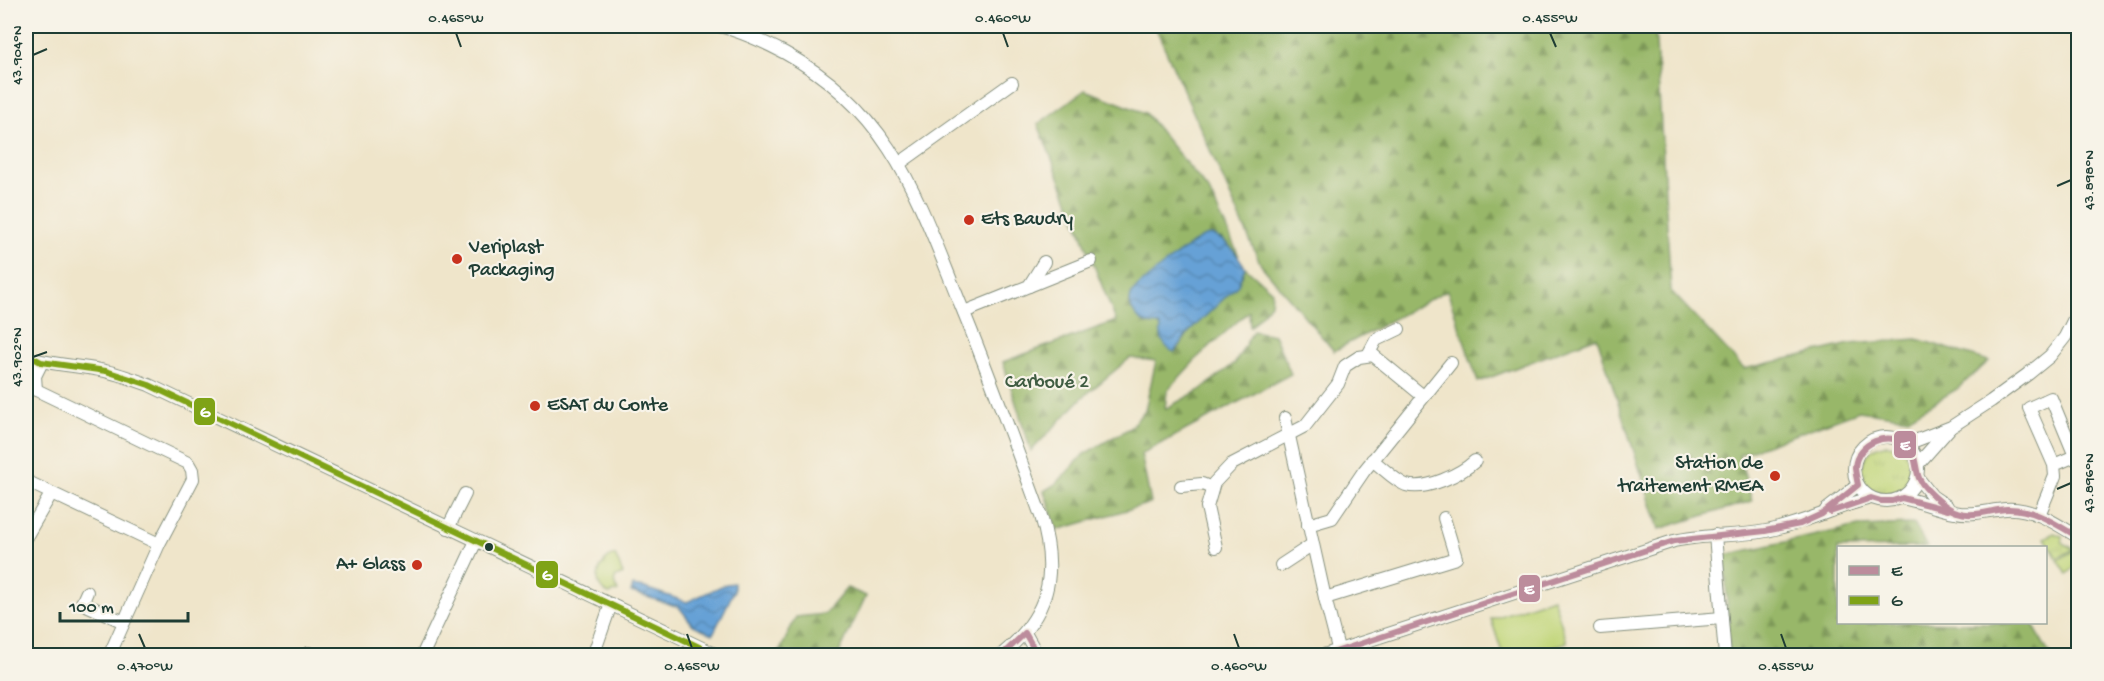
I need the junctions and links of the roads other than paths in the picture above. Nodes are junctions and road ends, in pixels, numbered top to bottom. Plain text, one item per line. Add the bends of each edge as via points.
1 (718, 26) edge
2 (1012, 83) dead end
3 (900, 164) junction
4 (1091, 261) dead end
5 (1044, 262) dead end
6 (1029, 285) junction
7 (2079, 311) edge
8 (964, 312) junction
9 (1399, 329) dead end
10 (1368, 355) junction
11 (27, 360) edge
12 (42, 362) junction
13 (1451, 363) dead end
14 (31, 387) edge
15 (1423, 396) junction
16 (1285, 418) dead end
17 (1951, 427) junction
18 (1290, 435) junction
19 (1907, 444) junction
20 (1372, 460) junction
21 (1475, 461) dead end
22 (1918, 464) junction
23 (2054, 465) junction
24 (1918, 478) junction
25 (26, 481) edge
26 (1858, 485) junction
27 (1181, 486) dead end
28 (1212, 488) junction
29 (51, 494) junction
30 (465, 494) dead end
31 (1872, 498) junction
32 (1902, 498) junction
33 (1956, 513) junction
34 (2038, 515) junction
35 (1818, 516) junction
36 (1444, 518) dead end
37 (1308, 525) junction
38 (448, 528) junction
39 (1715, 535) junction
40 (26, 537) edge
41 (2079, 537) edge
42 (476, 541) junction
43 (159, 544) junction
44 (1313, 544) junction
45 (1216, 547) dead end
46 (1281, 565) dead end
47 (87, 592) dead end
48 (1324, 598) junction
49 (611, 604) junction
50 (1722, 618) junction
51 (124, 622) junction
52 (1600, 628) dead end
53 (1025, 633) junction
54 (1339, 653) edge
55 (109, 656) edge
56 (422, 656) edge
57 (593, 656) edge
58 (718, 656) edge
59 (1000, 656) edge
60 (1038, 656) edge
61 (1321, 656) edge
62 (1725, 656) edge

1 - 3 street via 764,42 807,65 860,110
2 - 3 street
3 - 8 street
4 - 6 street
5 - 6 street
6 - 8 street
7 - 17 street via 2050,356
8 - 53 street via 1046,533 1050,570 1038,615
9 - 10 street via 1376,340
10 - 15 street
10 - 18 street via 1345,366 1338,384 1305,426
11 - 12 street
12 - 14 street
12 - 38 street via 99,370 149,385
13 - 15 street
14 - 43 street via 188,463 193,479
15 - 20 street
16 - 18 street
17 - 19 street
17 - 22 street
18 - 28 street via 1232,464
18 - 37 street
19 - 22 street
19 - 26 street via 1884,437 1862,448 1854,466
20 - 21 street via 1404,485 1419,488 1464,471
20 - 37 street via 1332,518
22 - 24 street
23 - 23 street via 2030,408 2051,398 2075,456
23 - 34 street via 2055,476
24 - 32 street
24 - 33 street via 1932,496
25 - 29 street
26 - 31 street
26 - 35 street
27 - 28 street via 1202,484
28 - 45 street via 1207,507
29 - 40 street
29 - 43 street
30 - 38 street
31 - 32 street
31 - 35 street
32 - 33 street
33 - 34 street via 2008,508
34 - 41 street
35 - 39 street via 1766,531
36 - 48 street via 1458,562
37 - 44 street
38 - 42 street
39 - 50 street
39 - 54 street via 1674,541
42 - 49 street
42 - 56 street
43 - 51 street
44 - 46 street via 1295,548
44 - 48 street
47 - 51 street via 82,603
48 - 54 street
49 - 57 street
49 - 58 street
50 - 52 street
50 - 62 street
51 - 55 street
53 - 59 street
53 - 60 street
54 - 61 street

